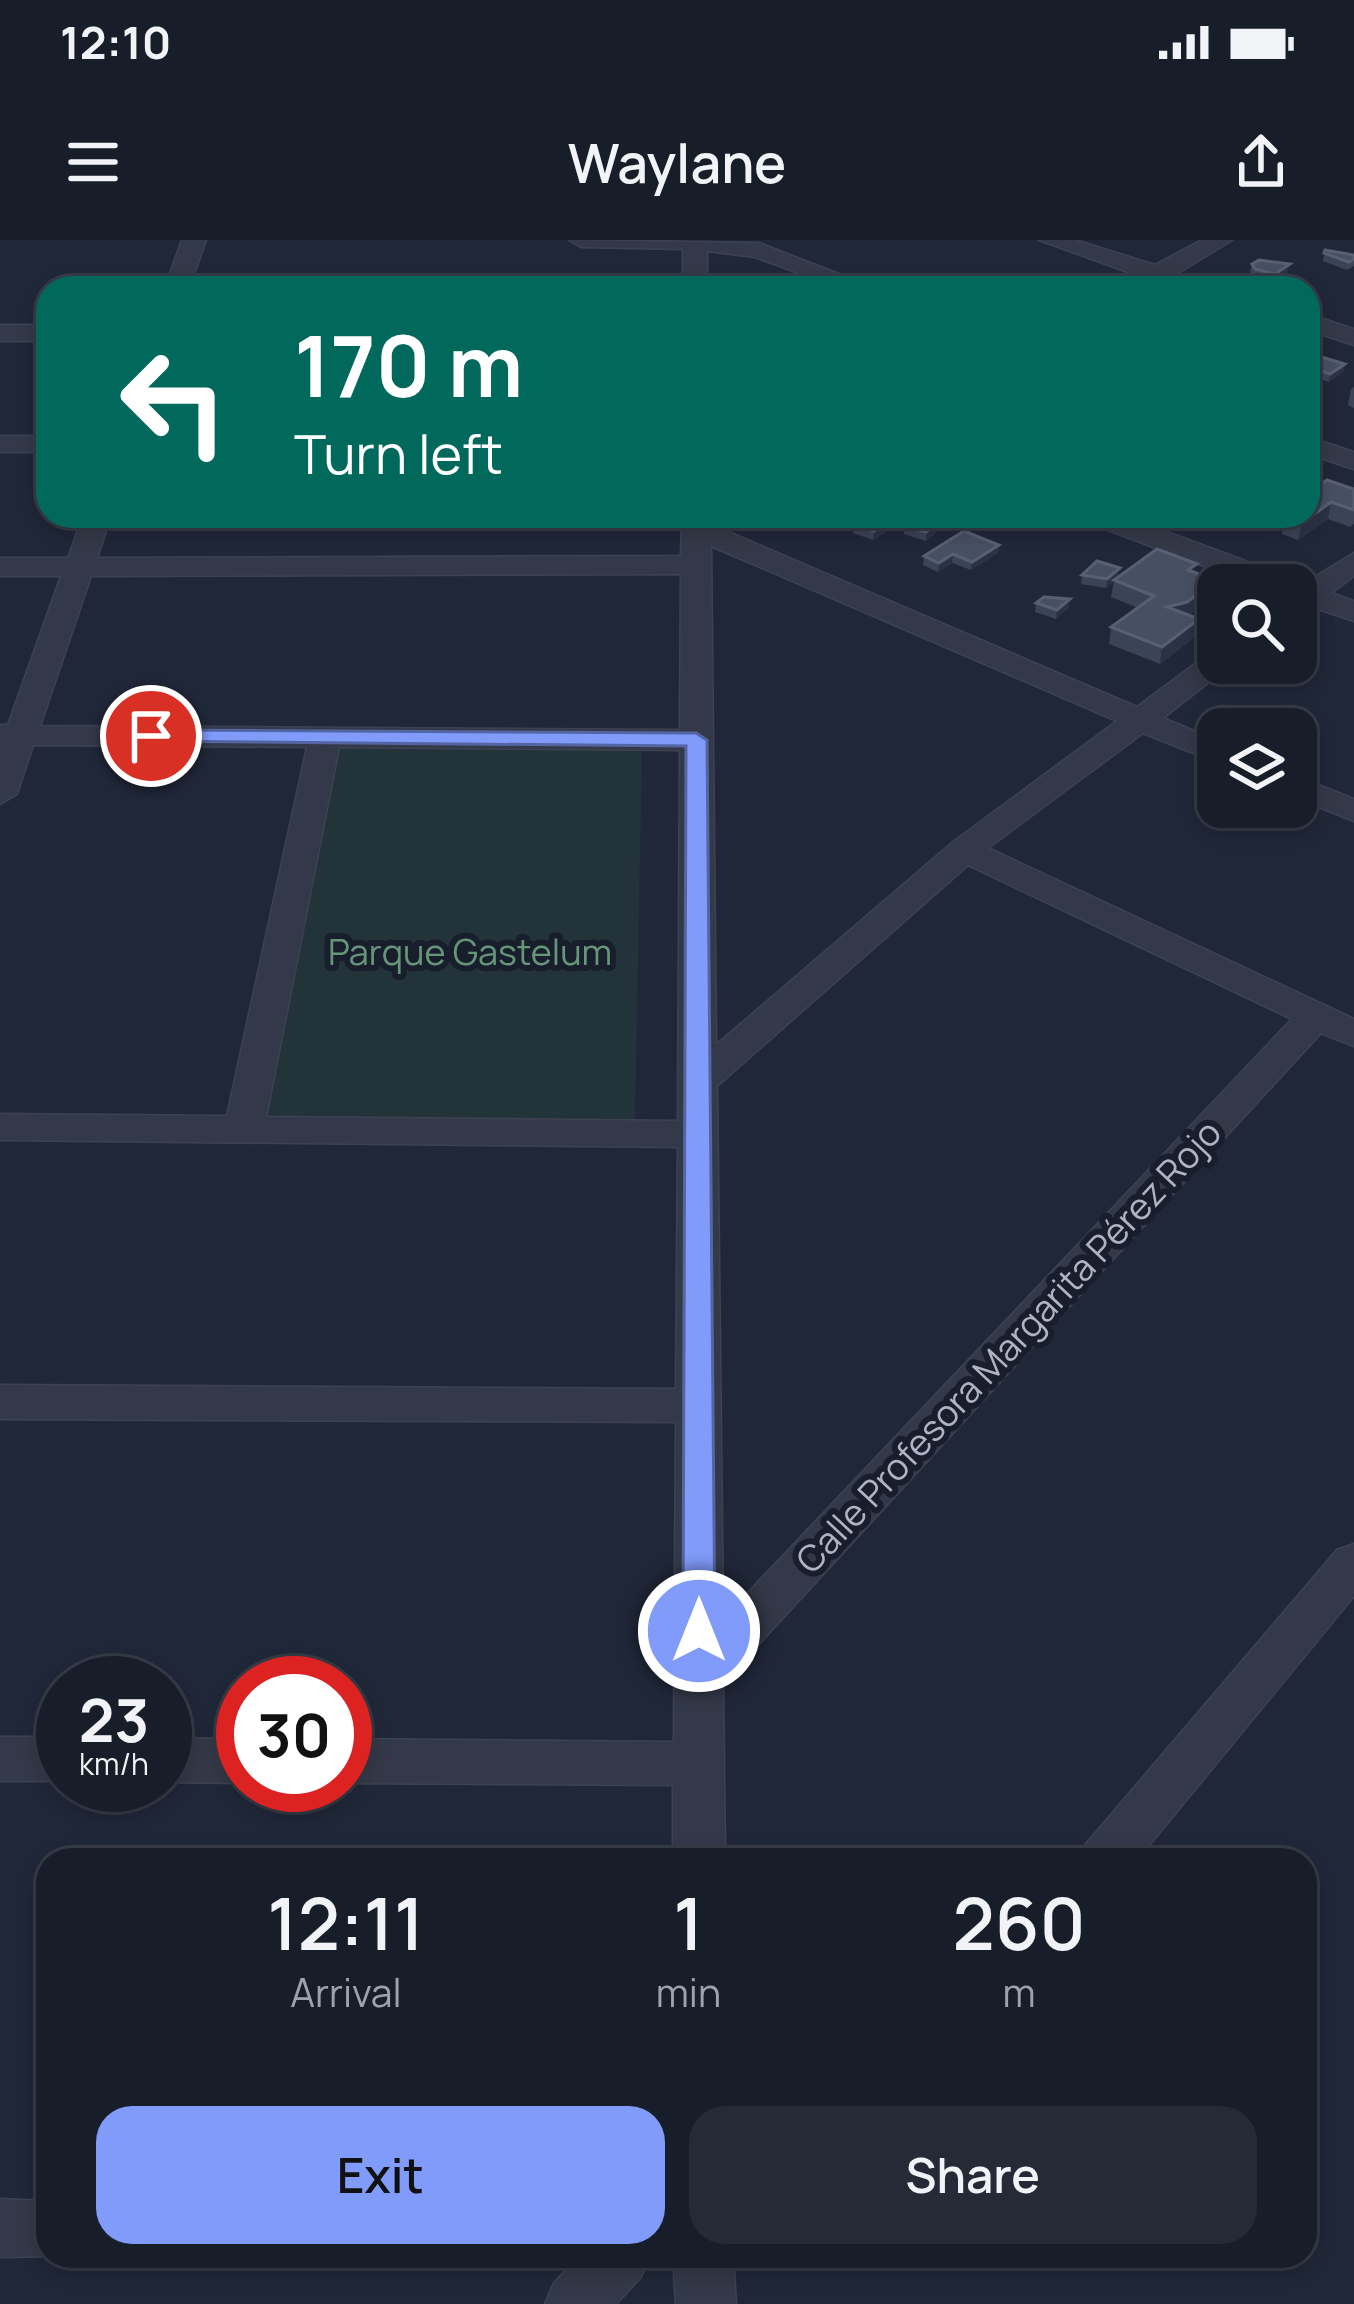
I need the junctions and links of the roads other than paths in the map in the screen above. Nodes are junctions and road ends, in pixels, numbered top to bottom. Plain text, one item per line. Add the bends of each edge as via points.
1 (194, 240) edge
2 (581, 240) edge
3 (1051, 240) edge
4 (1220, 240) edge
5 (695, 241) edge
6 (1158, 274) junction
7 (181, 276) edge
8 (695, 276) edge
9 (829, 276) edge
10 (1154, 276) edge
11 (1164, 276) edge
12 (1320, 326) edge
13 (0, 333) edge
14 (36, 333) edge
15 (1354, 337) edge
16 (0, 444) edge
17 (36, 444) edge
18 (1320, 449) edge
19 (1354, 461) edge
20 (93, 528) edge
21 (1128, 528) edge
22 (702, 534) edge
23 (1354, 562) edge
24 (1220, 564) edge
25 (79, 566) junction
26 (0, 567) edge
27 (1317, 581) edge
28 (1317, 600) edge
29 (1354, 612) edge
30 (1197, 677) edge
31 (1140, 719) junction
32 (10, 735) edge
33 (325, 738) junction
34 (696, 740) junction
35 (1197, 744) edge
36 (0, 794) edge
37 (1317, 795) edge
38 (1354, 811) edge
39 (964, 850) junction
40 (1335, 1025) edge
41 (697, 1082) junction
42 (0, 1127) edge
43 (244, 1130) junction
44 (697, 1134) junction
45 (0, 1402) edge
46 (698, 1406) junction
47 (1354, 1563) edge
48 (699, 1676) junction
49 (0, 1759) edge
50 (36, 1760) edge
51 (372, 1761) edge
52 (698, 1764) junction
53 (699, 1848) edge
54 (1115, 1848) edge
55 (0, 2228) edge
56 (36, 2230) edge
57 (609, 2268) edge
58 (704, 2268) edge
59 (575, 2304) edge
60 (706, 2304) edge

1 - 7 street
2 - 5 street
3 - 6 street
4 - 6 street
5 - 8 street
5 - 9 street via 759,250
6 - 10 street
6 - 11 street
12 - 15 street
13 - 14 street
16 - 17 street
18 - 19 street
20 - 25 street
21 - 24 street
22 - 25 street
22 - 31 street
22 - 34 street
23 - 27 street
25 - 26 street
25 - 32 street
28 - 29 street
30 - 31 street
31 - 35 street
31 - 39 street
32 - 33 street
32 - 36 street
33 - 34 street
33 - 43 street
34 - 41 street
37 - 38 street
39 - 40 street
39 - 41 street
40 - 48 street, Calle Profesora Margarita Pérez Rojo
41 - 44 street
42 - 43 street
43 - 44 street
44 - 46 street
45 - 46 street
46 - 48 street
47 - 54 street
48 - 52 street
49 - 50 street
51 - 52 street
52 - 53 street
55 - 56 street
57 - 59 street
58 - 60 street

